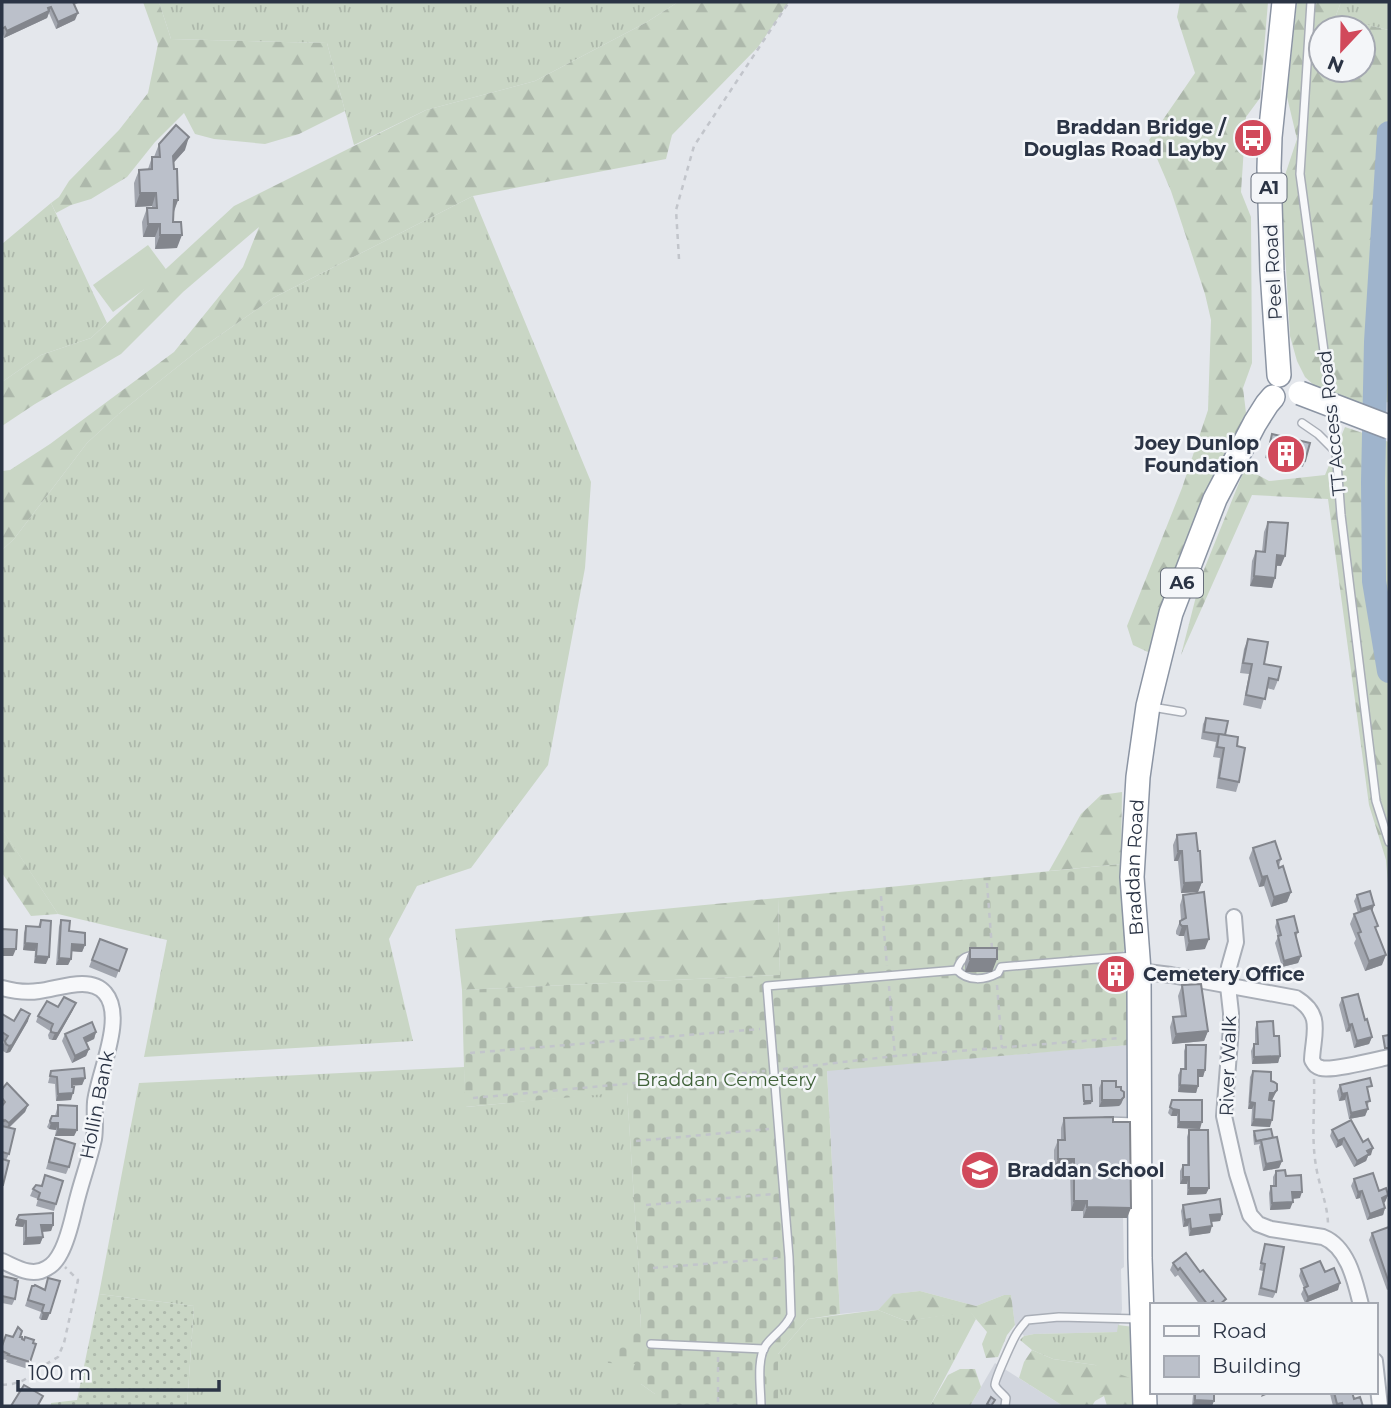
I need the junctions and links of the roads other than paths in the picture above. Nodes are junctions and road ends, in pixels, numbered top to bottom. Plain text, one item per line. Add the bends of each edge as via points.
1 (1284, 2) edge
2 (1311, 2) edge
3 (1287, 389) junction
4 (1302, 423) dead end
5 (1389, 428) edge
6 (1337, 453) junction
7 (1148, 706) junction
8 (1182, 712) dead end
9 (1389, 842) edge
10 (1234, 917) dead end
11 (984, 954) edge
12 (993, 956) edge
13 (1138, 964) junction
14 (957, 970) junction
15 (998, 971) junction
16 (1228, 986) junction
17 (2, 990) edge
18 (1389, 1057) edge
19 (1099, 1120) edge
20 (1139, 1122) junction
21 (2, 1261) edge
22 (1361, 1303) edge
23 (1142, 1319) junction
24 (652, 1344) dead end
25 (764, 1349) junction
26 (1377, 1377) edge
27 (761, 1406) edge
28 (1005, 1406) edge
29 (1144, 1406) edge
30 (1381, 1406) edge

1 - 3 highway, Peel Road / A1 via 1269,168 1273,285
2 - 6 lane, TT Access Road via 1300,174
3 - 5 highway, bridge
3 - 7 highway, Braddan Road / A6 via 1267,404 1215,499 1171,613
4 - 6 lane
6 - 9 lane, TT Access Road via 1376,801
7 - 8 lane
7 - 13 highway, Braddan Road / A6 via 1132,877
10 - 16 street, River Walk via 1237,942
11 - 14 lane via 967,956
12 - 15 lane via 998,958
13 - 15 lane
13 - 16 street
13 - 20 highway, Braddan Road / A6
14 - 15 lane via 969,978 989,978
14 - 25 lane via 767,986 791,1315
16 - 18 street via 1296,998 1310,1009 1316,1028 1312,1060 1319,1068
16 - 22 street, River Walk via 1231,1028 1224,1116 1250,1215 1271,1229 1328,1235 1344,1254
17 - 21 street, Hollin Bank via 35,992 83,984 104,991 113,1012 95,1102 94,1139 65,1242 57,1258 35,1273
19 - 20 lane
20 - 23 highway, Braddan Road / A6
23 - 28 lane via 1027,1320 996,1377
23 - 29 highway, Braddan Road / A6
24 - 25 lane
25 - 27 lane
26 - 30 street

